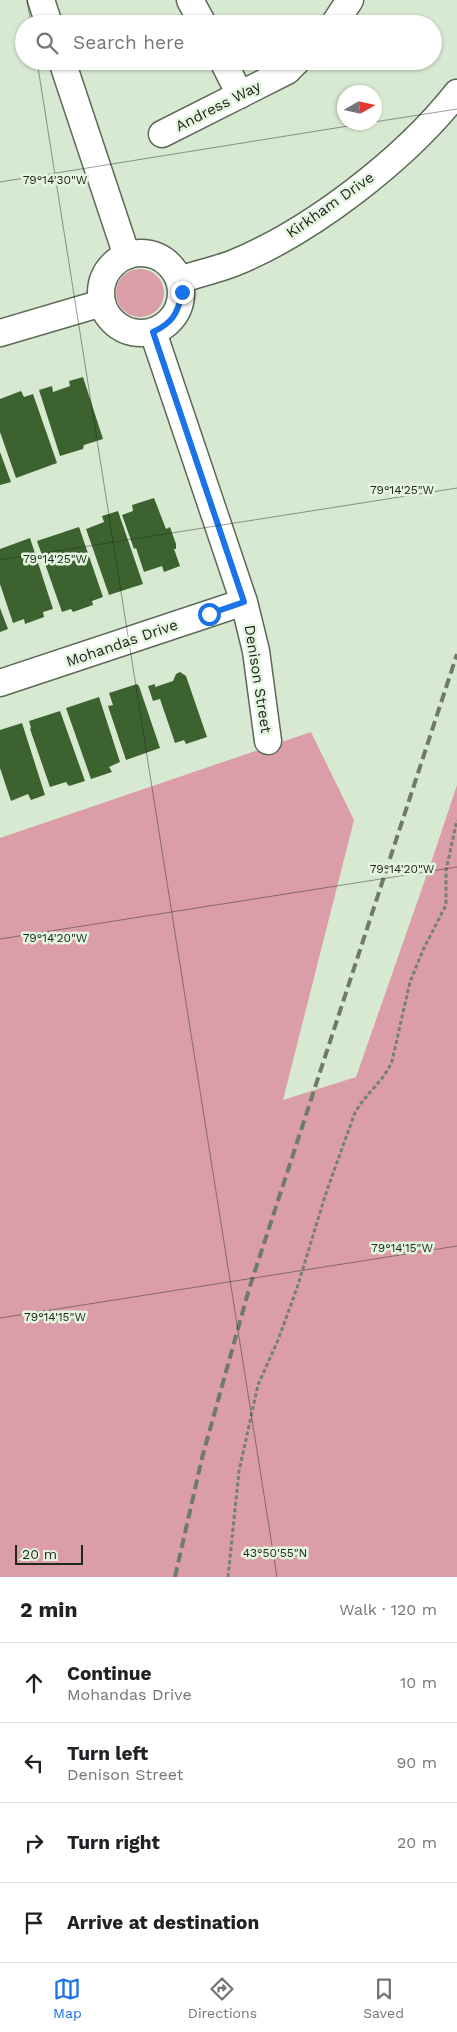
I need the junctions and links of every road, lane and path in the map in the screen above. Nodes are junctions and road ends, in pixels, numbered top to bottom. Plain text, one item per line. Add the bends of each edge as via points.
1 (41, 0) edge
2 (190, 0) edge
3 (350, 0) edge
4 (46, 15) edge
5 (198, 15) edge
6 (340, 15) edge
7 (65, 70) edge
8 (227, 70) edge
9 (288, 70) edge
10 (457, 93) edge
11 (240, 95) junction
12 (162, 134) dead end
13 (127, 256) junction
14 (179, 280) junction
15 (102, 303) junction
16 (153, 332) junction
17 (0, 333) edge
18 (244, 602) junction
19 (0, 684) edge
20 (268, 741) dead end
21 (457, 820) edge
22 (228, 1577) edge

1 - 4 street
2 - 5 street
3 - 6 street
7 - 13 street
8 - 11 street
9 - 11 street, Andress Way
10 - 14 street, Kirkham Drive via 414,140 373,176 321,214 281,240 232,264
11 - 12 street, Andress Way
13 - 14 street via 150,254 162,259
13 - 15 street via 112,265 104,276
14 - 16 street via 182,292 174,317
15 - 16 street via 116,325 140,334
15 - 17 street
16 - 18 street, Denison Street
18 - 19 street, Mohandas Drive
18 - 20 street, Denison Street via 256,651
21 - 22 path via 446,870 446,905 412,976 390,1066 354,1115 297,1288 258,1385 238,1480

